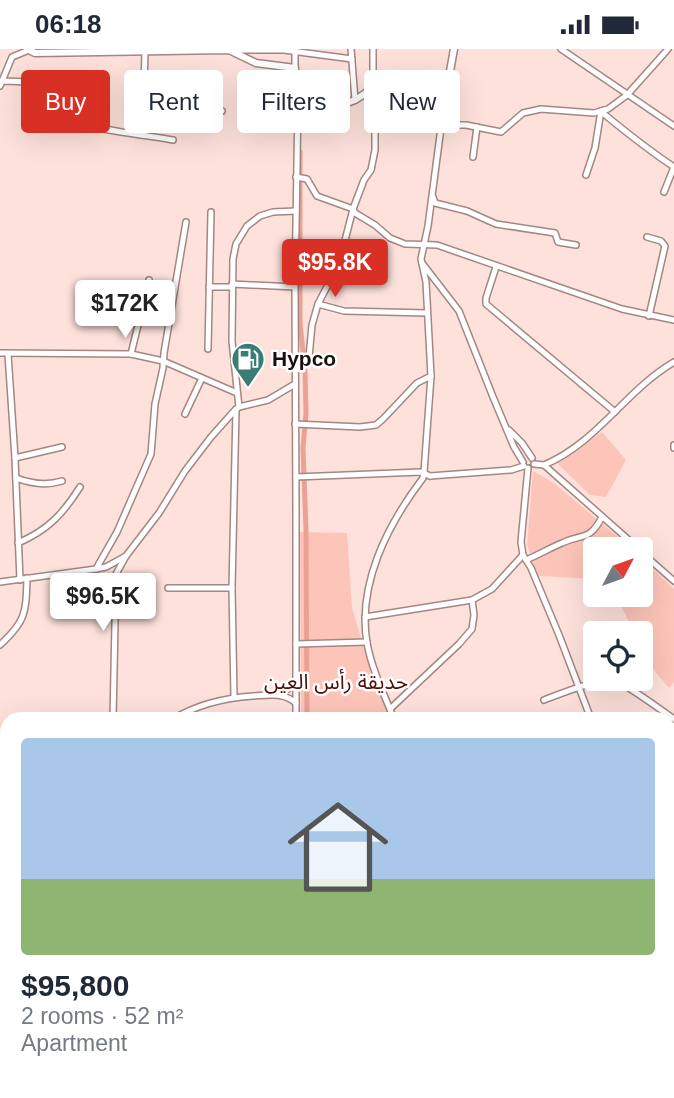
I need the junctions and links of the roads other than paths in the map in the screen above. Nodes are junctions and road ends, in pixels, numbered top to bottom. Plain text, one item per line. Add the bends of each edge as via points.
1 (351, 49) edge
2 (373, 49) edge
3 (454, 49) edge
4 (561, 49) edge
5 (28, 50) edge
6 (116, 50) edge
7 (145, 50) edge
8 (229, 50) edge
9 (284, 50) edge
10 (295, 50) edge
11 (670, 50) edge
12 (352, 59) junction
13 (295, 68) joint
14 (145, 70) edge
15 (371, 70) edge
16 (450, 70) edge
17 (2, 84) edge
18 (354, 87) junction
19 (364, 89) edge
20 (364, 94) edge
21 (627, 95) junction
22 (355, 100) junction
23 (350, 102) edge
24 (603, 111) junction
25 (460, 125) edge
26 (674, 126) edge
27 (477, 127) junction
28 (298, 133) edge
29 (374, 133) edge
30 (441, 133) edge
31 (144, 135) joint
32 (173, 140) dead end
33 (473, 157) dead end
34 (674, 167) edge
35 (586, 175) dead end
36 (298, 178) junction
37 (664, 192) dead end
38 (432, 194) junction
39 (353, 209) junction
40 (296, 211) junction
41 (211, 212) dead end
42 (186, 222) dead end
43 (647, 237) dead end
44 (424, 244) junction
45 (408, 245) junction
46 (576, 245) dead end
47 (421, 260) junction
48 (496, 267) junction
49 (149, 280) dead end
50 (232, 286) junction
51 (209, 287) junction
52 (295, 287) junction
53 (318, 304) junction
54 (427, 313) junction
55 (649, 316) junction
56 (674, 320) edge
57 (208, 349) dead end
58 (0, 353) edge
59 (8, 353) junction
60 (131, 354) junction
61 (163, 361) junction
62 (674, 362) edge
63 (295, 370) junction
64 (431, 376) junction
65 (202, 378) junction
66 (417, 383) junction
67 (295, 384) junction
68 (431, 386) junction
69 (237, 393) junction
70 (237, 408) junction
71 (615, 412) junction
72 (185, 414) dead end
73 (302, 424) junction
74 (507, 428) junction
75 (62, 447) dead end
76 (15, 458) junction
77 (533, 461) junction
78 (525, 465) junction
79 (544, 465) junction
80 (425, 472) junction
81 (409, 473) junction
82 (300, 477) junction
83 (16, 478) junction
84 (62, 481) dead end
85 (418, 481) junction
86 (80, 487) dead end
87 (602, 517) junction
88 (625, 537) edge
89 (18, 543) junction
90 (126, 556) junction
91 (524, 558) junction
92 (653, 562) edge
93 (106, 567) junction
94 (96, 569) junction
95 (116, 574) junction
96 (27, 578) junction
97 (20, 580) junction
98 (674, 581) edge
99 (0, 582) edge
100 (168, 588) dead end
101 (232, 588) junction
102 (472, 600) junction
103 (365, 617) junction
104 (367, 642) junction
105 (298, 644) junction
106 (0, 645) edge
107 (296, 681) junction
108 (579, 687) junction
109 (278, 694) junction
110 (234, 698) junction
111 (544, 700) dead end
112 (296, 703) junction
113 (390, 709) junction
114 (114, 712) edge
115 (186, 712) edge
116 (296, 712) edge
117 (391, 712) edge
118 (588, 712) edge
119 (663, 712) edge

1 - 12 street
2 - 15 street
3 - 16 main road
4 - 21 street
5 - 6 main road
5 - 17 street via 12,57
6 - 7 main road
7 - 8 main road
7 - 14 street
8 - 9 street
8 - 13 main road via 256,63
9 - 10 street
10 - 12 street
10 - 13 street
11 - 21 street
12 - 18 street
17 - 31 street via 28,82 40,88 45,111 52,116
18 - 19 street
18 - 22 street
20 - 22 main road
21 - 24 street
21 - 26 street
22 - 23 main road
24 - 27 street via 541,109 523,113 503,131
24 - 34 street
24 - 35 street
25 - 27 street
27 - 33 street
28 - 36 street
29 - 39 street via 371,170
30 - 38 street
31 - 32 street
34 - 37 street
36 - 39 street via 307,179 317,196
36 - 40 street
38 - 44 street
38 - 46 street via 435,203 496,224 555,233 558,242
39 - 45 street via 390,238
39 - 53 street via 341,255
40 - 50 street via 267,213 247,226 236,244
40 - 52 street
41 - 51 street
42 - 61 street
43 - 55 street via 665,246
44 - 45 street
44 - 47 street
44 - 48 street
45 - 47 street
47 - 54 street
47 - 74 street via 459,311
48 - 55 street
48 - 71 street via 487,305
49 - 60 street
50 - 51 street
50 - 52 street
50 - 69 street
51 - 57 street
52 - 63 street
53 - 54 street via 344,311
53 - 63 street via 309,357
54 - 64 street
55 - 56 street
58 - 59 street
59 - 60 street
59 - 76 street
60 - 61 street
61 - 65 street
61 - 94 street via 151,454
62 - 71 street
63 - 67 street
64 - 66 street
64 - 68 street
65 - 69 street
65 - 72 street
66 - 68 street
66 - 73 street via 376,425
67 - 70 street via 268,400
67 - 73 street
68 - 80 street
69 - 70 street
70 - 90 street via 201,450
70 - 101 street
71 - 79 street via 574,448
73 - 82 street
74 - 77 street
74 - 78 street
75 - 76 street
76 - 83 street
77 - 78 street via 532,467
77 - 78 street via 526,458
77 - 79 street
78 - 80 street via 507,471
78 - 91 street
79 - 87 street
80 - 81 street
80 - 85 street
80 - 85 street
81 - 82 street
81 - 85 street
82 - 105 street
83 - 84 street via 44,485
83 - 89 street
85 - 103 street via 375,562
86 - 89 street via 57,519
87 - 88 street
87 - 91 street via 585,537
89 - 97 street
90 - 93 street
90 - 95 street
91 - 102 street via 492,589
91 - 108 street
92 - 98 street
93 - 94 street
93 - 95 street
94 - 96 street
95 - 114 street
96 - 97 street
96 - 106 street via 21,622
97 - 99 street
100 - 101 street
101 - 110 street
102 - 103 street
102 - 113 street via 472,629
103 - 104 street
104 - 105 street
104 - 113 street
105 - 107 street
107 - 109 street
107 - 112 street
108 - 111 street
108 - 118 street
108 - 119 street via 614,680
109 - 110 street
109 - 112 street
110 - 115 street
112 - 116 street
113 - 117 street

